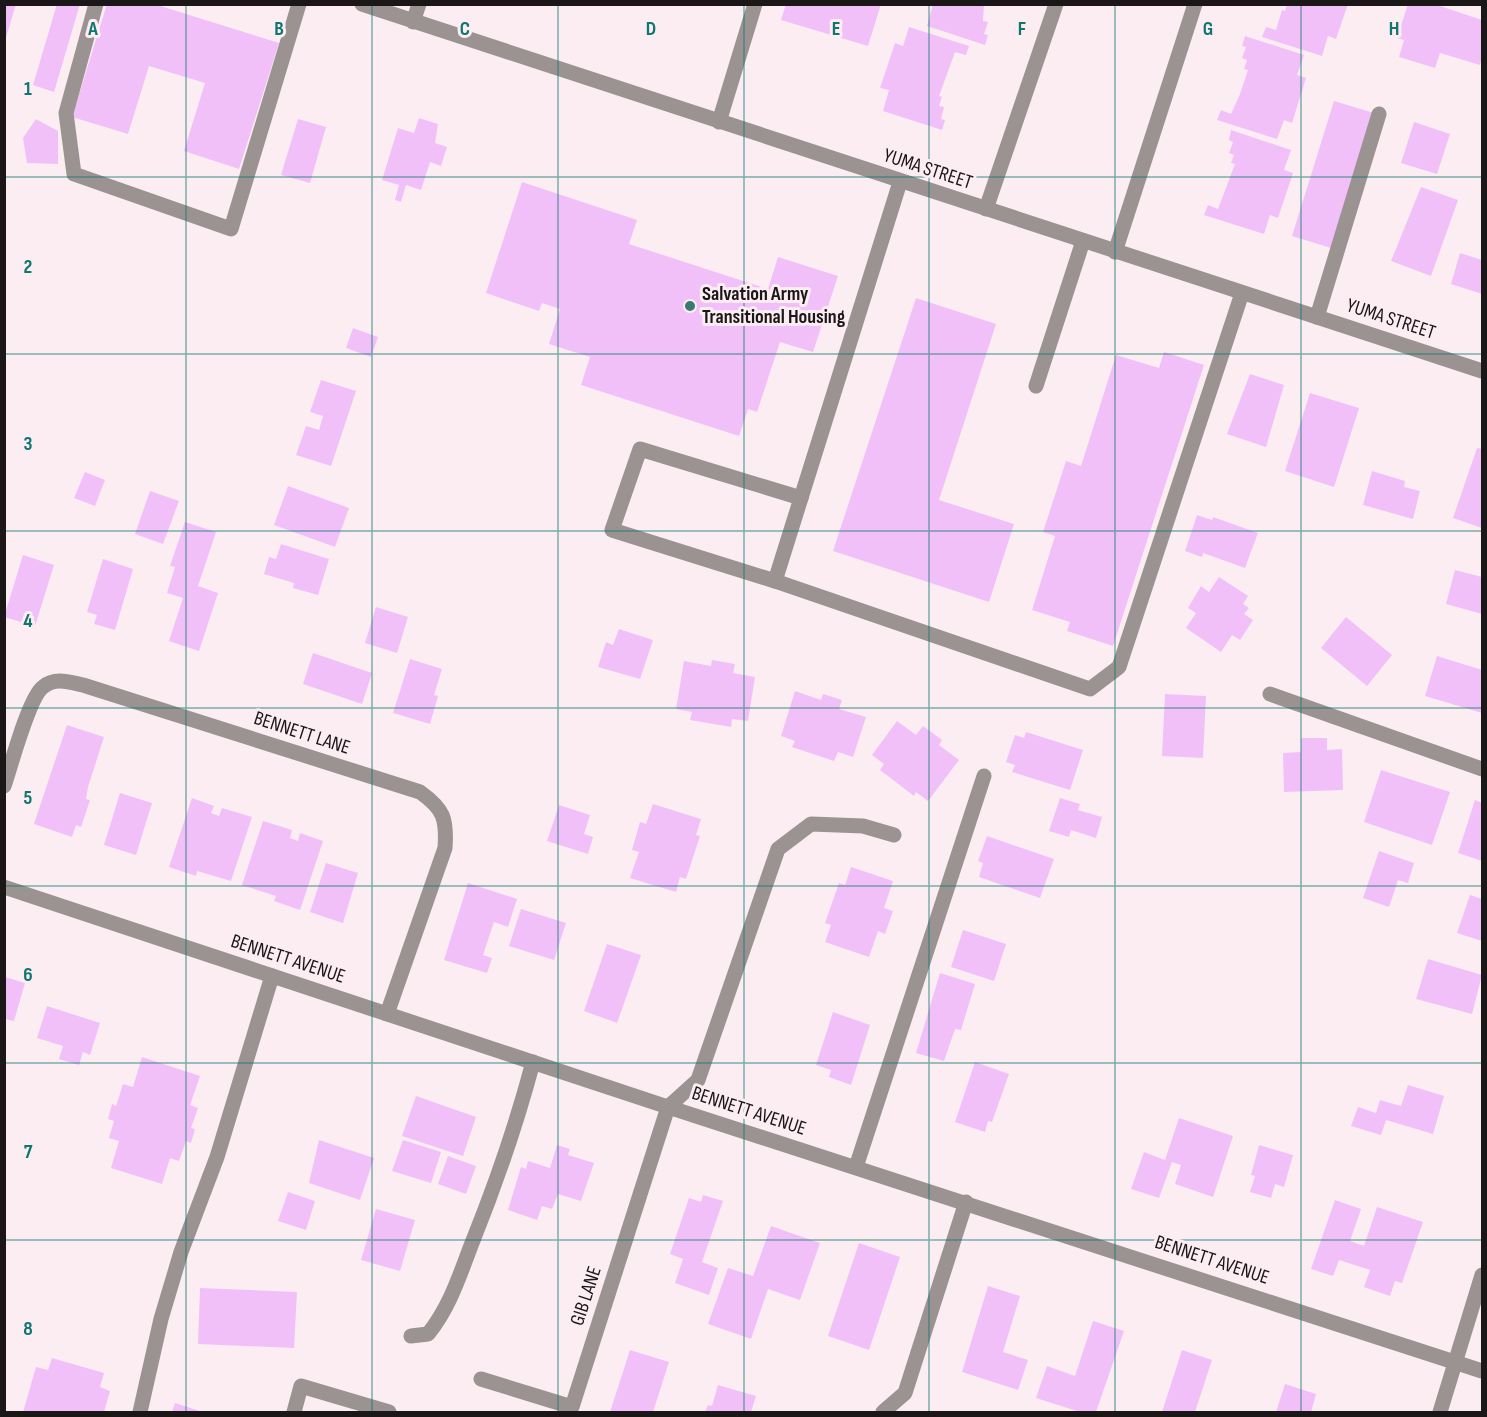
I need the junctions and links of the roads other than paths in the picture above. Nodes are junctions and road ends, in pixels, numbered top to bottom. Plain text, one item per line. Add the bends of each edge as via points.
1 (96, 4) edge
2 (299, 4) edge
3 (362, 4) edge
4 (419, 4) edge
5 (755, 4) edge
6 (1056, 4) edge
7 (1195, 4) edge
8 (413, 22) junction
9 (1379, 114) dead end
10 (719, 122) junction
11 (900, 182) junction
12 (986, 209) junction
13 (1083, 241) junction
14 (1116, 252) junction
15 (1242, 293) junction
16 (1317, 317) junction
17 (1482, 371) edge
18 (1036, 386) dead end
19 (801, 498) junction
20 (775, 581) junction
21 (1269, 694) dead end
22 (1482, 769) edge
23 (984, 776) dead end
24 (4, 786) edge
25 (894, 835) dead end
26 (4, 887) edge
27 (272, 976) junction
28 (387, 1014) junction
29 (532, 1062) junction
30 (668, 1107) junction
31 (856, 1167) junction
32 (966, 1202) junction
33 (1482, 1275) edge
34 (411, 1336) dead end
35 (1455, 1362) junction
36 (1482, 1371) edge
37 (481, 1379) dead end
38 (140, 1413) edge
39 (294, 1413) edge
40 (389, 1413) edge
41 (883, 1413) edge
42 (1440, 1413) edge

1 - 2 street via 66,113 74,174 231,229
3 - 8 street, YUMA STREET
4 - 8 street
5 - 10 street
6 - 12 street
7 - 14 street
8 - 10 street, YUMA STREET
9 - 16 street
10 - 11 street, YUMA STREET
11 - 12 street, YUMA STREET
11 - 19 street
12 - 13 street, YUMA STREET
13 - 14 street, YUMA STREET
13 - 18 street
14 - 15 street, YUMA STREET
15 - 16 street, YUMA STREET
15 - 20 street via 1119,667 1090,689
16 - 17 street, YUMA STREET
19 - 20 street
19 - 20 street via 640,448 612,530
21 - 22 street
23 - 31 street
24 - 28 street, BENNETT LANE via 31,706 42,687 61,680 420,792 436,804 446,824 445,848
25 - 30 street via 863,826 812,824 778,849 698,1080
26 - 27 street, BENNETT AVENUE
27 - 28 street, BENNETT AVENUE
27 - 38 street via 217,1157 171,1286
28 - 29 street, BENNETT AVENUE
29 - 30 street, BENNETT AVENUE
29 - 34 street via 507,1155 453,1293 428,1334
30 - 31 street, BENNETT AVENUE
30 - 37 street, GIB LANE via 572,1407
31 - 32 street, BENNETT AVENUE
32 - 35 street, BENNETT AVENUE
32 - 41 street via 905,1393
33 - 35 street
35 - 36 street, BENNETT AVENUE
35 - 42 street
39 - 40 street via 301,1386

